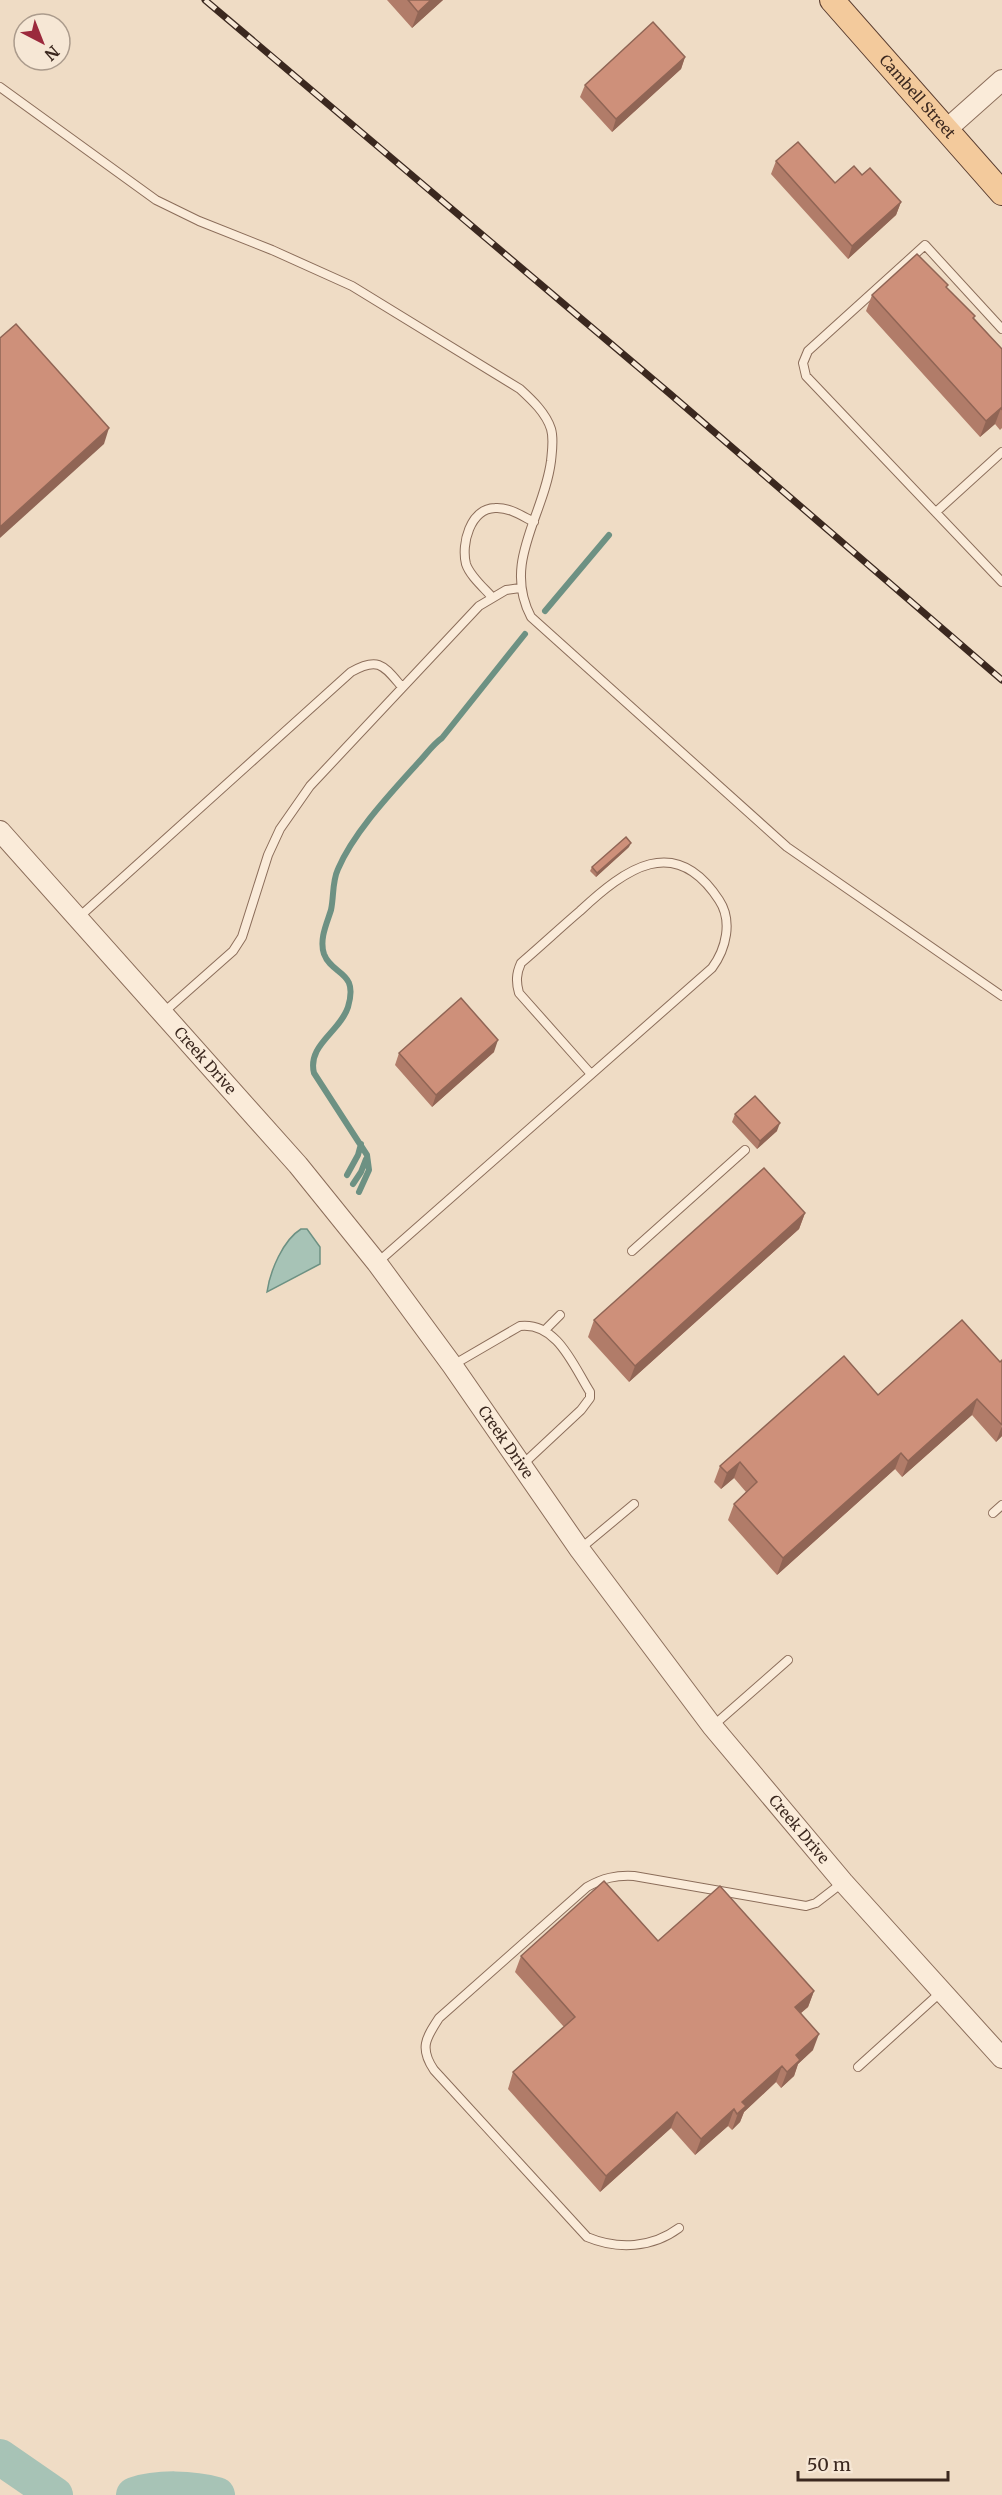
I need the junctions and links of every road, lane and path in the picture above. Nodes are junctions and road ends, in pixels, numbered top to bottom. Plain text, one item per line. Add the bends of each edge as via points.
1 (832, 0) edge
2 (1002, 80) edge
3 (0, 87) edge
4 (947, 129) junction
5 (1002, 193) edge
6 (1002, 329) edge
7 (1002, 452) edge
8 (936, 512) junction
9 (534, 522) junction
10 (1002, 582) edge
11 (520, 588) junction
12 (492, 597) junction
13 (402, 687) junction
14 (0, 831) edge
15 (78, 918) junction
16 (1002, 996) edge
17 (163, 1013) junction
18 (591, 1074) junction
19 (745, 1150) dead end
20 (632, 1251) dead end
21 (376, 1263) junction
22 (560, 1315) dead end
23 (545, 1330) junction
24 (452, 1365) junction
25 (521, 1466) junction
26 (634, 1504) dead end
27 (1002, 1505) edge
28 (993, 1513) dead end
29 (580, 1550) junction
30 (788, 1660) dead end
31 (712, 1726) junction
32 (843, 1882) junction
33 (942, 1991) junction
34 (1002, 2058) edge
35 (858, 2067) dead end
36 (679, 2228) dead end

1 - 4 main road, Cambell Street
2 - 4 street
3 - 9 lane via 156,200 352,286 520,388 552,431 549,475
4 - 5 main road, Cambell Street
6 - 8 lane via 925,245 808,351 803,363 806,376
7 - 8 lane
8 - 10 lane
9 - 11 lane via 520,572
9 - 12 lane via 509,509 493,508 471,524 466,539 467,565
11 - 12 lane
11 - 16 lane via 531,617 787,847
12 - 13 lane
13 - 15 lane via 385,667 374,663 351,672
13 - 17 lane via 310,786 280,829 242,937 233,951
14 - 15 street, Creek Drive
15 - 17 street, Creek Drive
17 - 21 street, Creek Drive via 298,1165
18 - 18 lane via 720,957 727,921 722,904 700,876 685,866 655,862 623,875 521,963 517,971 519,993
18 - 21 lane
19 - 20 lane
21 - 24 street, Creek Drive
22 - 23 lane
23 - 24 lane via 520,1326
23 - 25 lane via 563,1347 590,1398
24 - 25 street, Creek Drive
25 - 29 street, Creek Drive
26 - 29 lane
27 - 28 lane
29 - 31 street, Creek Drive
30 - 31 lane
31 - 32 street, Creek Drive
32 - 33 street, Creek Drive
32 - 36 lane via 806,1906 634,1876 600,1879 448,2010 429,2033 426,2059 434,2070 587,2238 600,2243 646,2245
33 - 34 street, Creek Drive
33 - 35 lane

